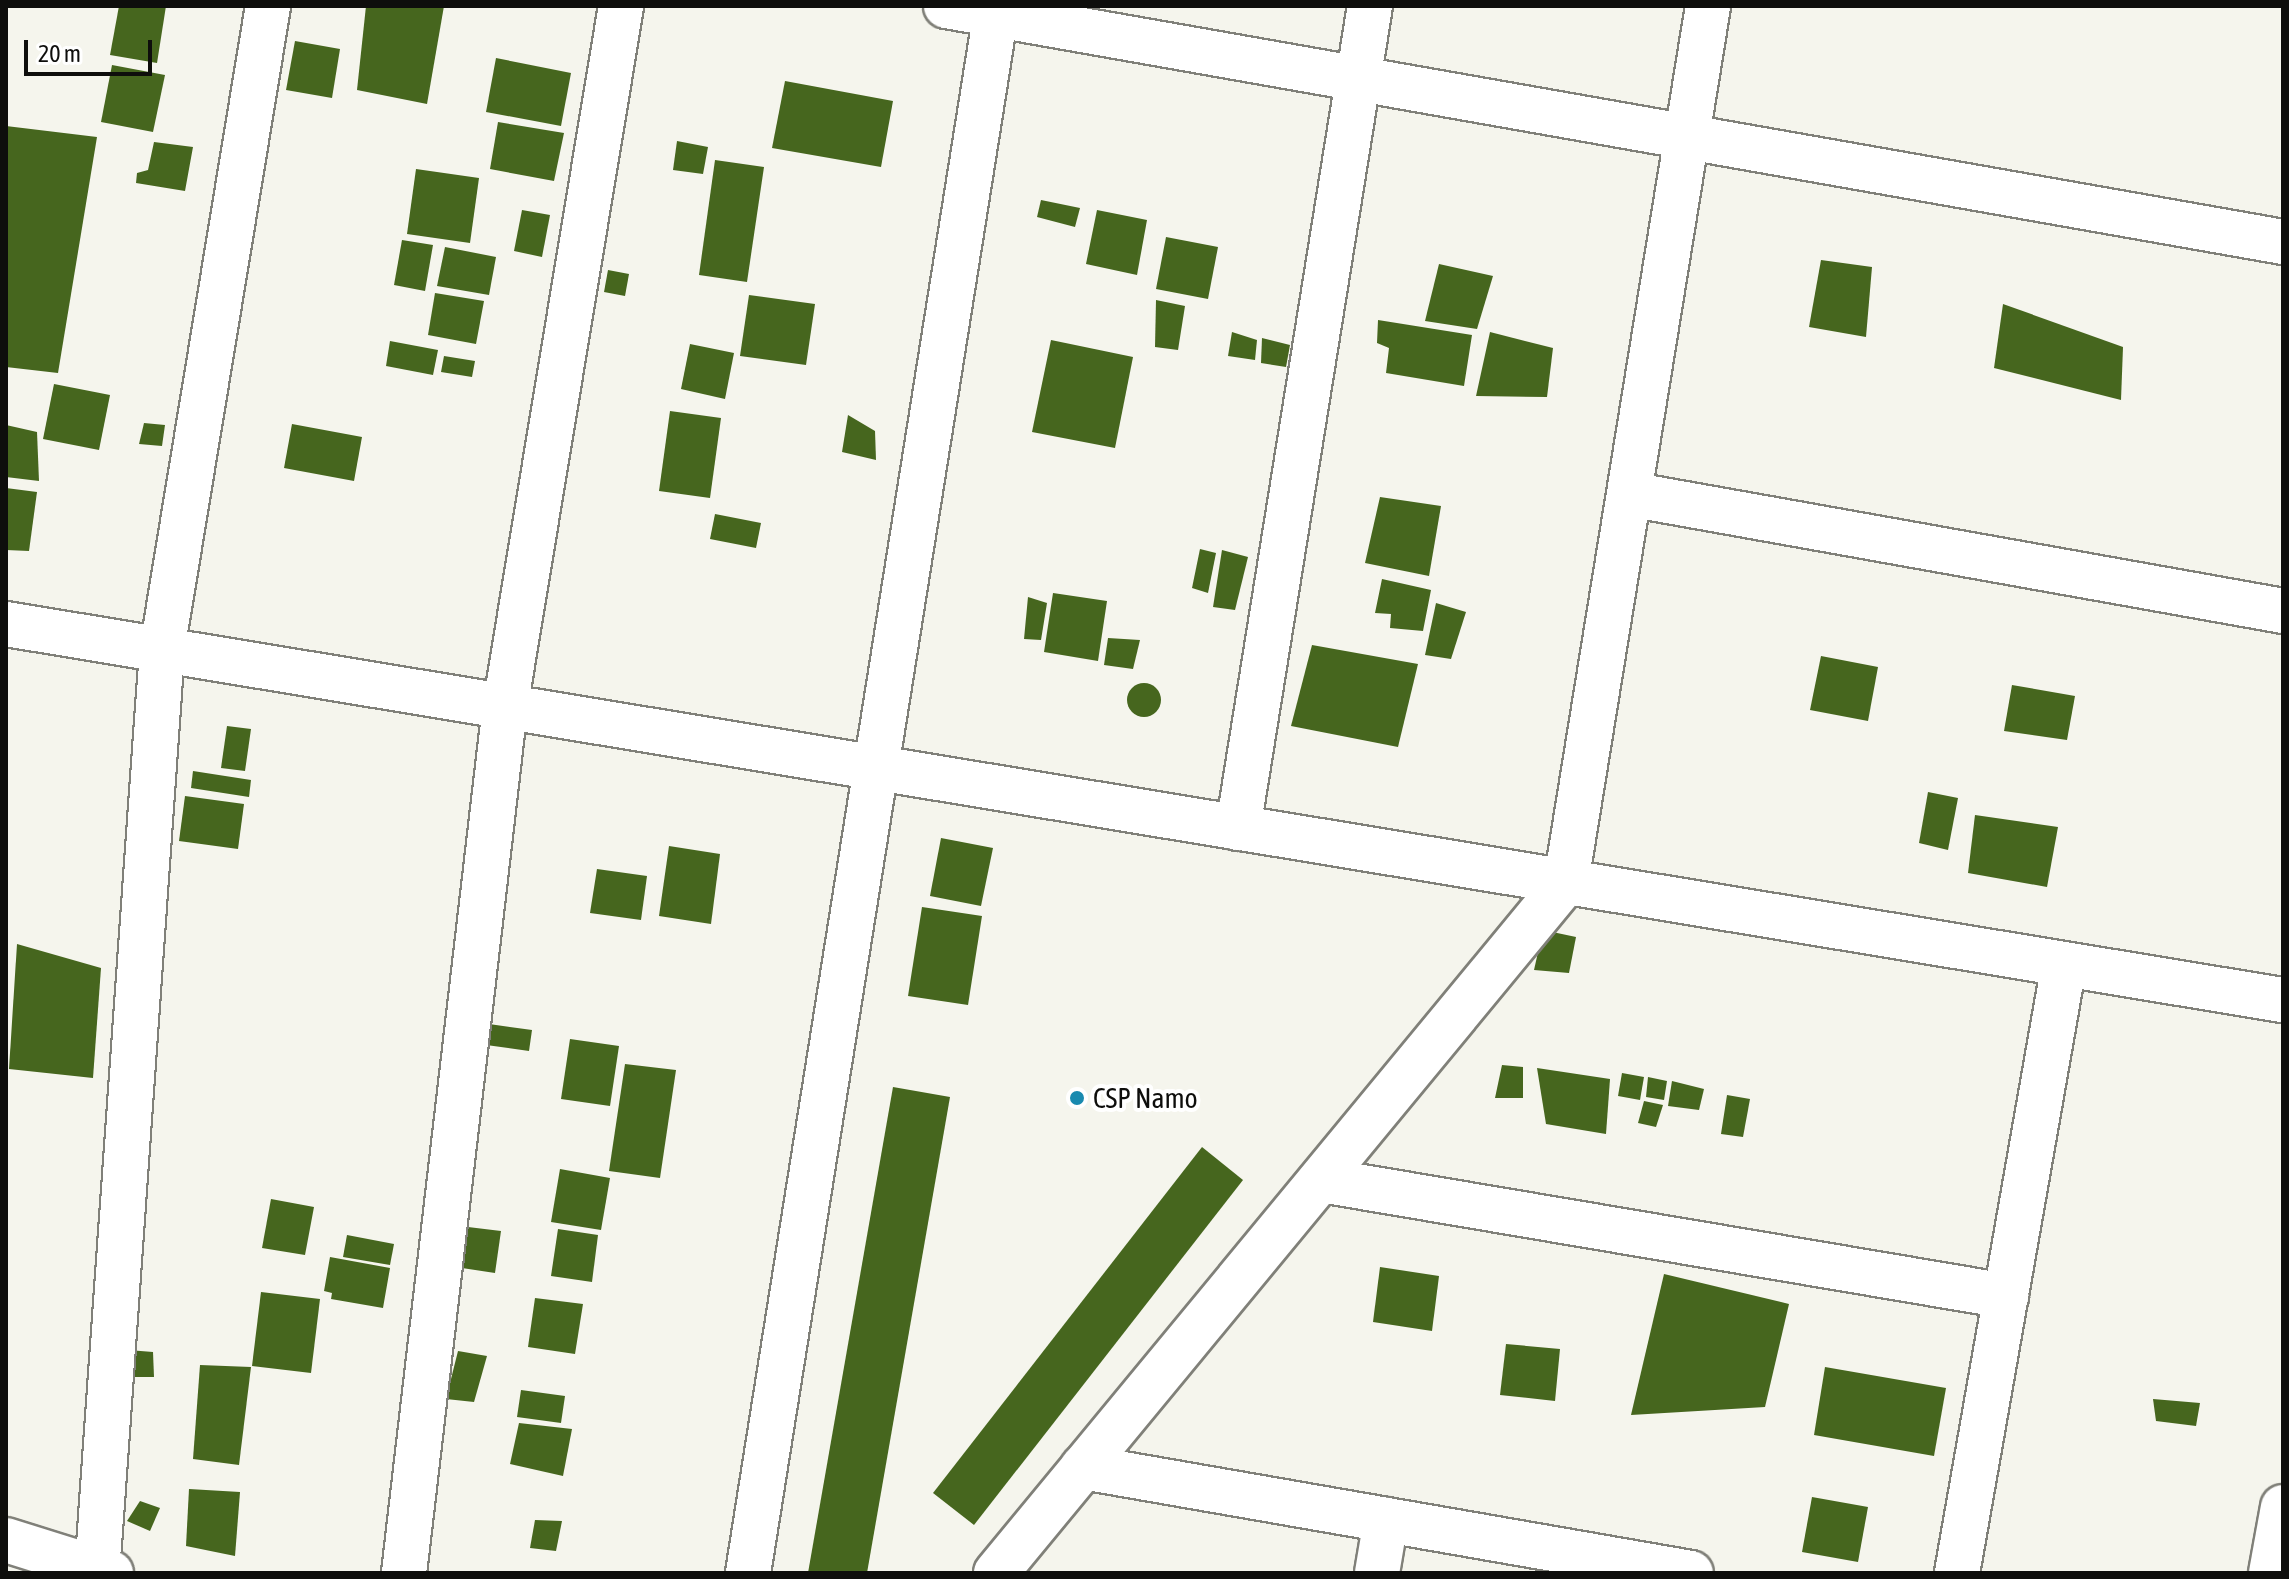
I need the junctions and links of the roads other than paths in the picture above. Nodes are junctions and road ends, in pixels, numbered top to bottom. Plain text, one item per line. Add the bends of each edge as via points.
1 (268, 6) edge
2 (621, 6) edge
3 (946, 6) edge
4 (1370, 6) edge
5 (1708, 6) edge
6 (996, 10) edge
7 (1358, 78) junction
8 (1687, 136) junction
9 (2283, 242) edge
10 (1629, 494) junction
11 (2283, 611) edge
12 (6, 624) edge
13 (162, 650) junction
14 (505, 707) junction
15 (876, 768) junction
16 (1238, 828) junction
17 (1566, 882) junction
18 (2064, 964) junction
19 (2283, 1000) edge
20 (1321, 1180) junction
21 (2006, 1296) junction
22 (1083, 1467) junction
23 (2283, 1507) edge
24 (1386, 1520) junction
25 (6, 1540) edge
26 (102, 1571) edge
27 (404, 1573) edge
28 (748, 1573) edge
29 (996, 1573) edge
30 (1377, 1573) edge
31 (1691, 1573) edge
32 (1957, 1573) edge
33 (2271, 1573) edge

1 - 13 street
2 - 14 street
3 - 6 street
4 - 7 street
5 - 8 street
6 - 7 street
6 - 15 street
7 - 8 street
7 - 16 street
8 - 9 street
8 - 10 street
10 - 11 street
10 - 17 street
12 - 13 street
13 - 14 street
13 - 26 street
14 - 15 street
14 - 27 street
15 - 16 street
15 - 28 street
16 - 17 street
17 - 18 street
17 - 20 street
18 - 19 street
18 - 21 street
20 - 21 street
20 - 22 street
21 - 32 street
22 - 24 street
22 - 29 street
23 - 33 street
24 - 30 street
24 - 31 street
25 - 26 street

